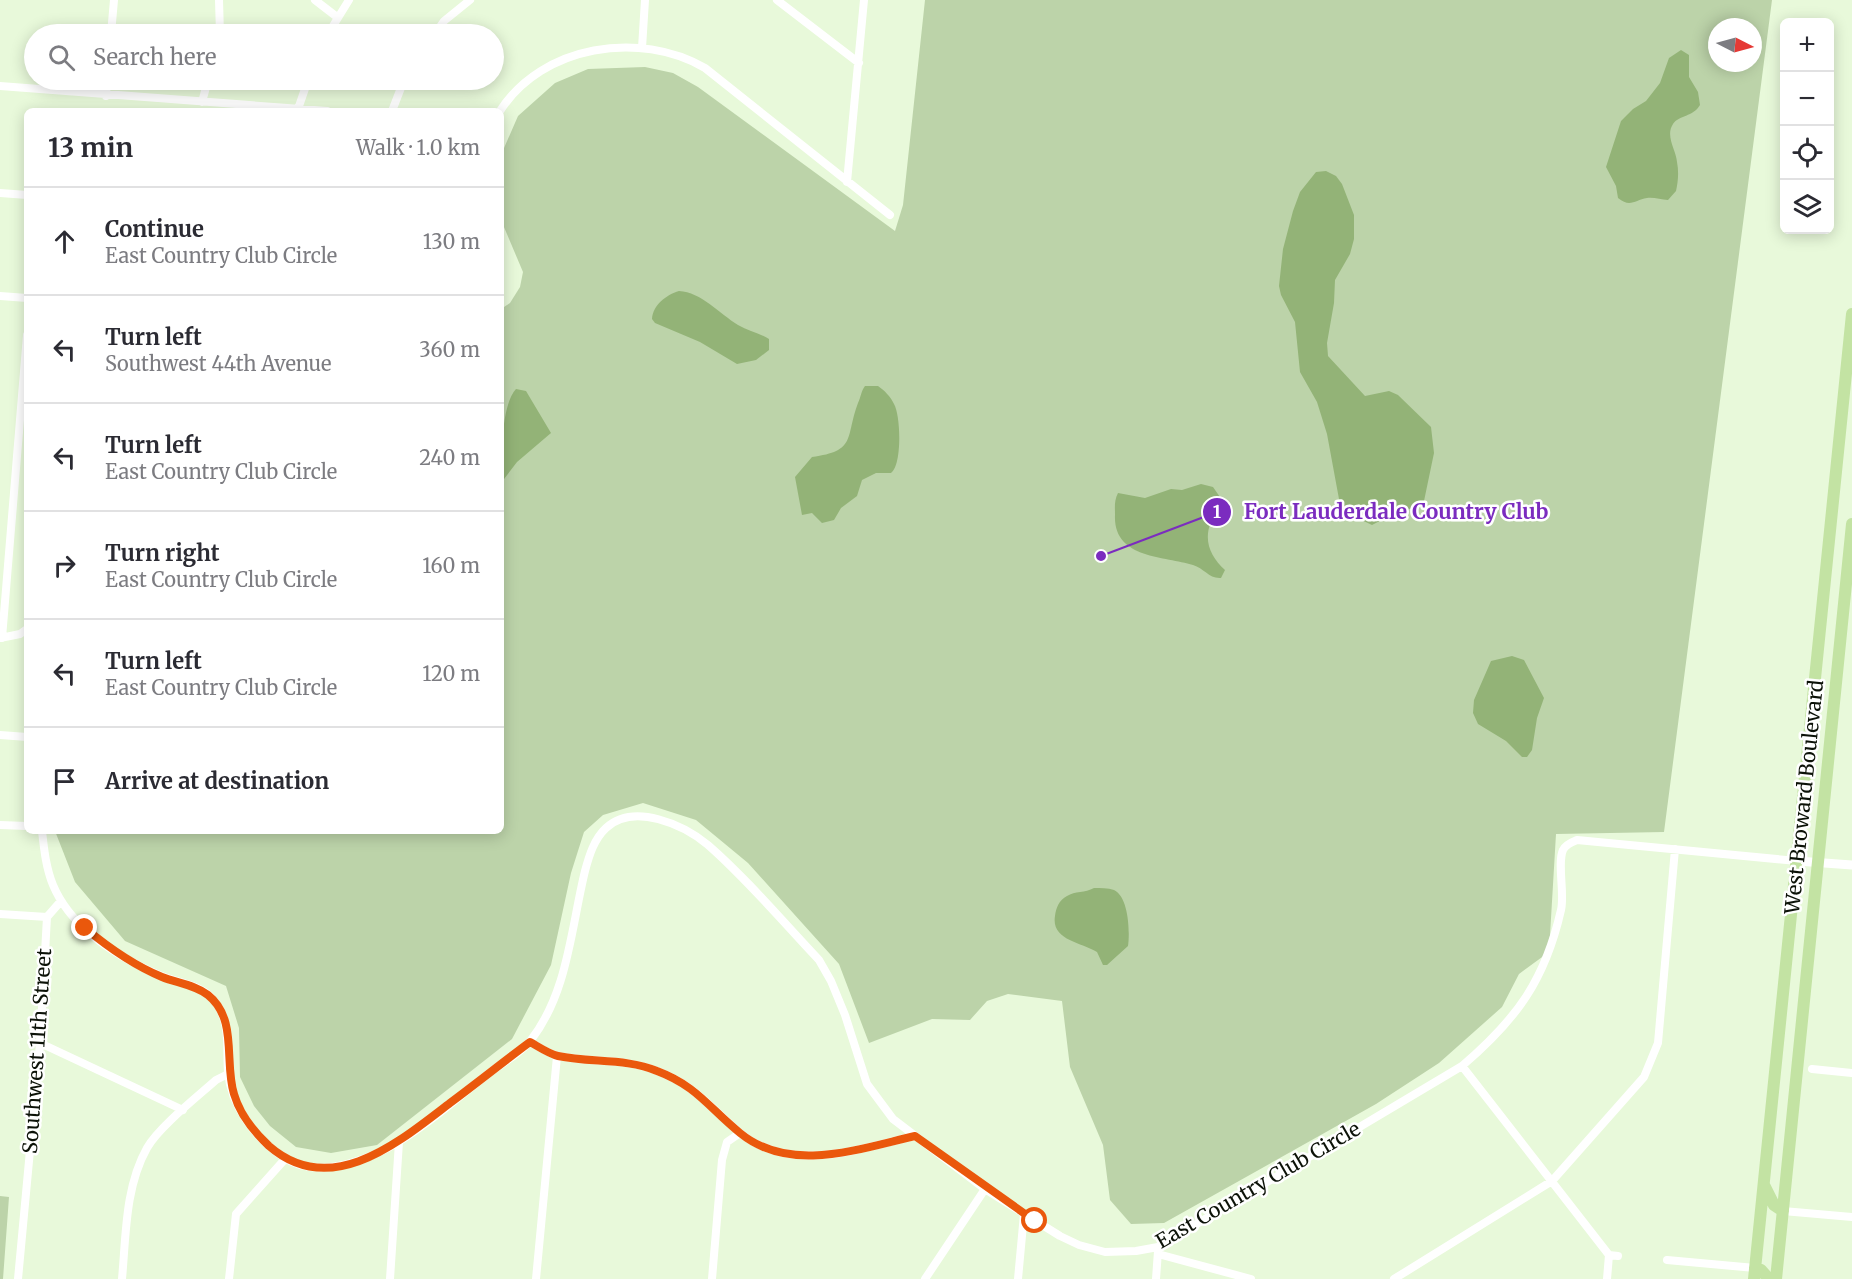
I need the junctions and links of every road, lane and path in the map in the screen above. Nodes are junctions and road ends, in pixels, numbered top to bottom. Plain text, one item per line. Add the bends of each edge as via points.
1 (114, 0) edge
2 (219, 0) edge
3 (315, 0) edge
4 (349, 0) edge
5 (470, 0) edge
6 (645, 0) edge
7 (777, 0) edge
8 (864, 0) edge
9 (337, 17) junction
10 (112, 24) edge
11 (220, 24) edge
12 (333, 24) edge
13 (442, 24) edge
14 (642, 48) junction
15 (859, 63) junction
16 (0, 86) edge
17 (24, 88) edge
18 (42, 90) edge
19 (106, 90) edge
20 (205, 90) edge
21 (305, 90) edge
22 (400, 90) edge
23 (105, 96) junction
24 (202, 102) junction
25 (284, 108) edge
26 (298, 108) edge
27 (393, 108) edge
28 (503, 108) edge
29 (847, 182) junction
30 (0, 193) edge
31 (24, 195) edge
32 (890, 215) dead end
33 (0, 296) edge
34 (24, 298) edge
35 (1852, 314) edge
36 (1847, 366) junction
37 (24, 370) edge
38 (1852, 380) edge
39 (1844, 403) junction
40 (1852, 413) edge
41 (1852, 524) edge
42 (24, 631) edge
43 (1, 638) edge
44 (0, 735) edge
45 (24, 737) edge
46 (0, 825) edge
47 (24, 826) edge
48 (43, 834) edge
49 (1675, 849) junction
50 (1797, 861) junction
51 (1817, 862) junction
52 (1852, 865) edge
53 (61, 901) junction
54 (0, 914) edge
55 (47, 917) junction
56 (530, 1042) junction
57 (40, 1043) junction
58 (557, 1056) junction
59 (1462, 1066) junction
60 (1812, 1069) dead end
61 (1852, 1073) edge
62 (228, 1074) junction
63 (183, 1110) junction
64 (740, 1133) junction
65 (915, 1136) junction
66 (399, 1142) junction
67 (285, 1159) junction
68 (1552, 1181) junction
69 (1764, 1184) junction
70 (985, 1188) junction
71 (1783, 1210) junction
72 (1024, 1214) junction
73 (1852, 1217) edge
74 (1158, 1250) junction
75 (1609, 1255) junction
76 (1618, 1256) dead end
77 (1667, 1260) dead end
78 (1754, 1274) edge
79 (18, 1279) edge
80 (122, 1279) edge
81 (229, 1279) edge
82 (390, 1279) edge
83 (536, 1279) edge
84 (712, 1279) edge
85 (925, 1279) edge
86 (1018, 1279) edge
87 (1156, 1279) edge
88 (1251, 1279) edge
89 (1394, 1279) edge
90 (1606, 1279) edge
91 (1769, 1279) edge
92 (1776, 1279) edge

1 - 10 street
2 - 11 street
3 - 9 street
4 - 9 street
5 - 13 street
6 - 14 street
7 - 15 street
8 - 15 street
9 - 12 street
14 - 28 street via 602,48 564,58 530,78
14 - 29 street via 671,53 705,68
15 - 29 street
16 - 17 street
18 - 23 street
19 - 23 street
20 - 24 street
21 - 26 street
22 - 27 street
23 - 24 street
24 - 25 street
29 - 32 street
30 - 31 street
33 - 34 street
35 - 36 main road, West Broward Boulevard
36 - 38 main road
36 - 39 main road, West Broward Boulevard
37 - 43 street
39 - 40 main road
39 - 50 main road, West Broward Boulevard
41 - 51 main road, West Broward Boulevard
42 - 43 street
44 - 45 street
46 - 47 street
48 - 53 street via 52,884
49 - 50 street
49 - 59 street, East Country Club Circle via 1577,840 1568,844 1562,852 1562,906 1542,972 1496,1037
49 - 68 street via 1658,1043 1653,1060 1629,1096
50 - 51 street
50 - 69 main road, West Broward Boulevard
51 - 52 street
51 - 71 main road, West Broward Boulevard
53 - 55 street
53 - 62 street, East Country Club Circle via 85,928 130,962 209,996 223,1015 229,1036
54 - 55 street
55 - 57 street, Southwest 11th Street
56 - 58 street
56 - 65 street, East Country Club Circle via 561,981 595,842 608,825 632,817 658,819 707,845 819,960 845,1015 867,1084 880,1105
56 - 66 street, East Country Club Circle
57 - 63 street
57 - 79 street, Southwest 11th Street
58 - 64 street via 623,1062 655,1070 687,1084
58 - 83 street
59 - 68 street
59 - 74 street, East Country Club Circle
60 - 61 street
62 - 63 street
62 - 67 street, East Country Club Circle via 242,1115
63 - 80 street via 148,1146 137,1170
64 - 65 street via 757,1144 796,1157 821,1156
64 - 84 street via 727,1142 722,1160
65 - 70 street, East Country Club Circle
66 - 67 street, East Country Club Circle via 340,1167 315,1167
66 - 82 street
67 - 81 street via 236,1214
68 - 75 street
68 - 89 street
69 - 71 main road via 1774,1205
69 - 78 main road, West Broward Boulevard
70 - 72 street, East Country Club Circle
70 - 85 street
71 - 73 street
71 - 92 main road, West Broward Boulevard
72 - 74 street, East Country Club Circle via 1079,1245 1105,1252
72 - 86 street
74 - 87 street
74 - 88 street
75 - 76 street
75 - 90 street
77 - 78 street
78 - 91 main road via 1761,1270

